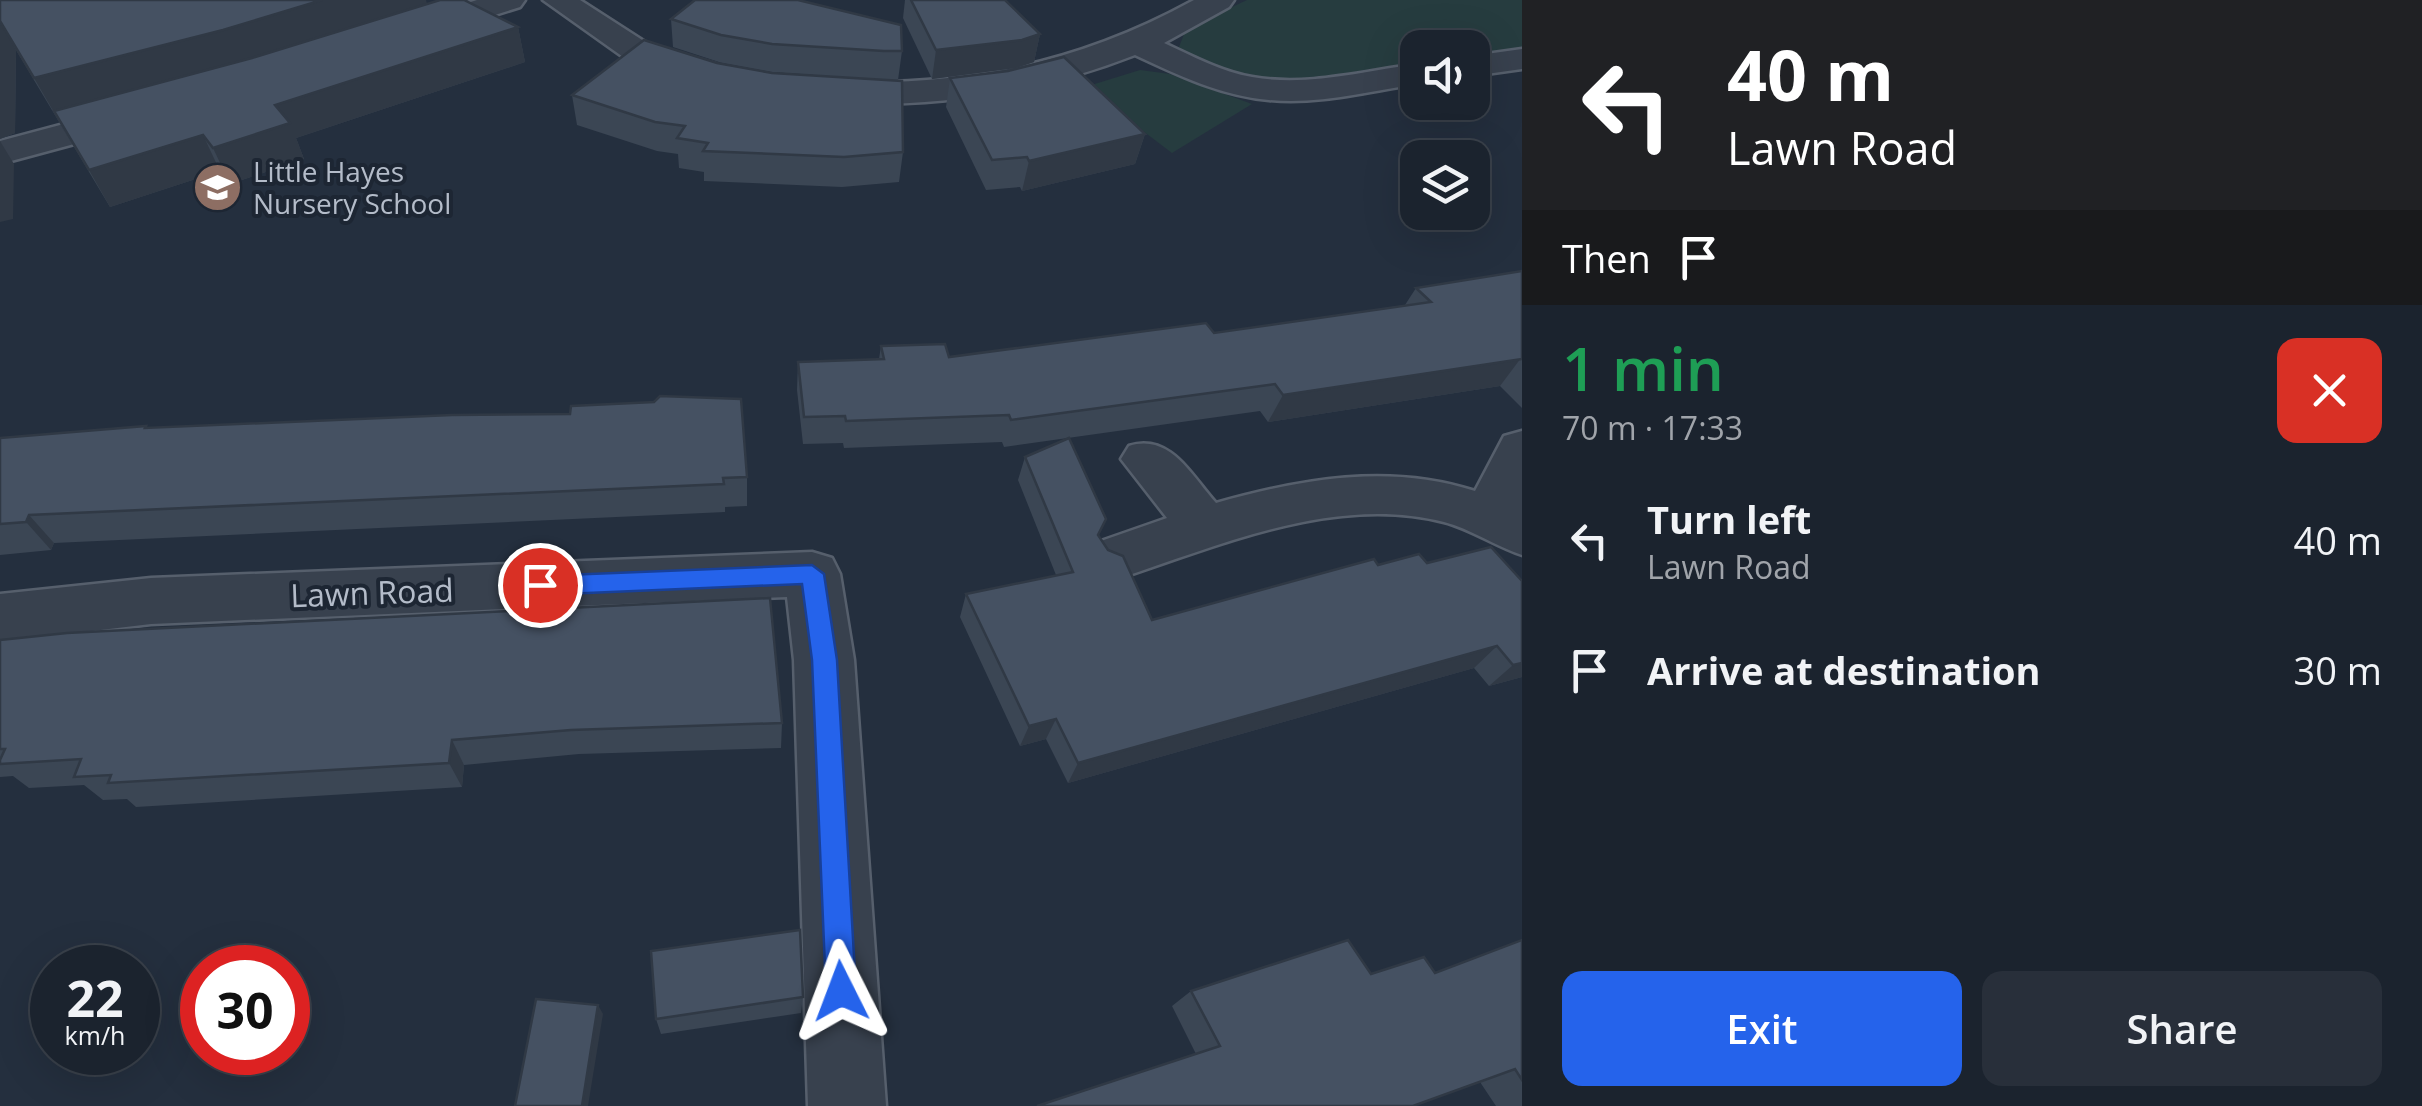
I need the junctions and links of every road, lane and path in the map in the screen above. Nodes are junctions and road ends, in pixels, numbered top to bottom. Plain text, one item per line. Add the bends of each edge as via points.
1 (509, 0) edge
2 (560, 0) edge
3 (1218, 0) edge
4 (381, 41) edge
5 (1138, 43) junction
6 (1522, 59) edge
7 (1490, 63) edge
8 (1400, 77) edge
9 (740, 79) edge
10 (795, 88) edge
11 (176, 104) edge
12 (0, 152) edge
13 (1522, 449) edge
14 (1146, 459) dead end
15 (1203, 525) junction
16 (1505, 526) edge
17 (1120, 556) edge
18 (0, 618) edge
19 (847, 1106) edge

1 - 4 street
2 - 9 street via 638,52
3 - 5 street
5 - 8 street via 1211,77 1268,90
5 - 10 street via 1019,82 900,94
6 - 7 street
11 - 12 street
13 - 16 street
14 - 15 street
15 - 16 street via 1344,498 1409,495 1451,503
15 - 17 street
18 - 19 street, Lawn Road via 151,600 812,574 824,660

